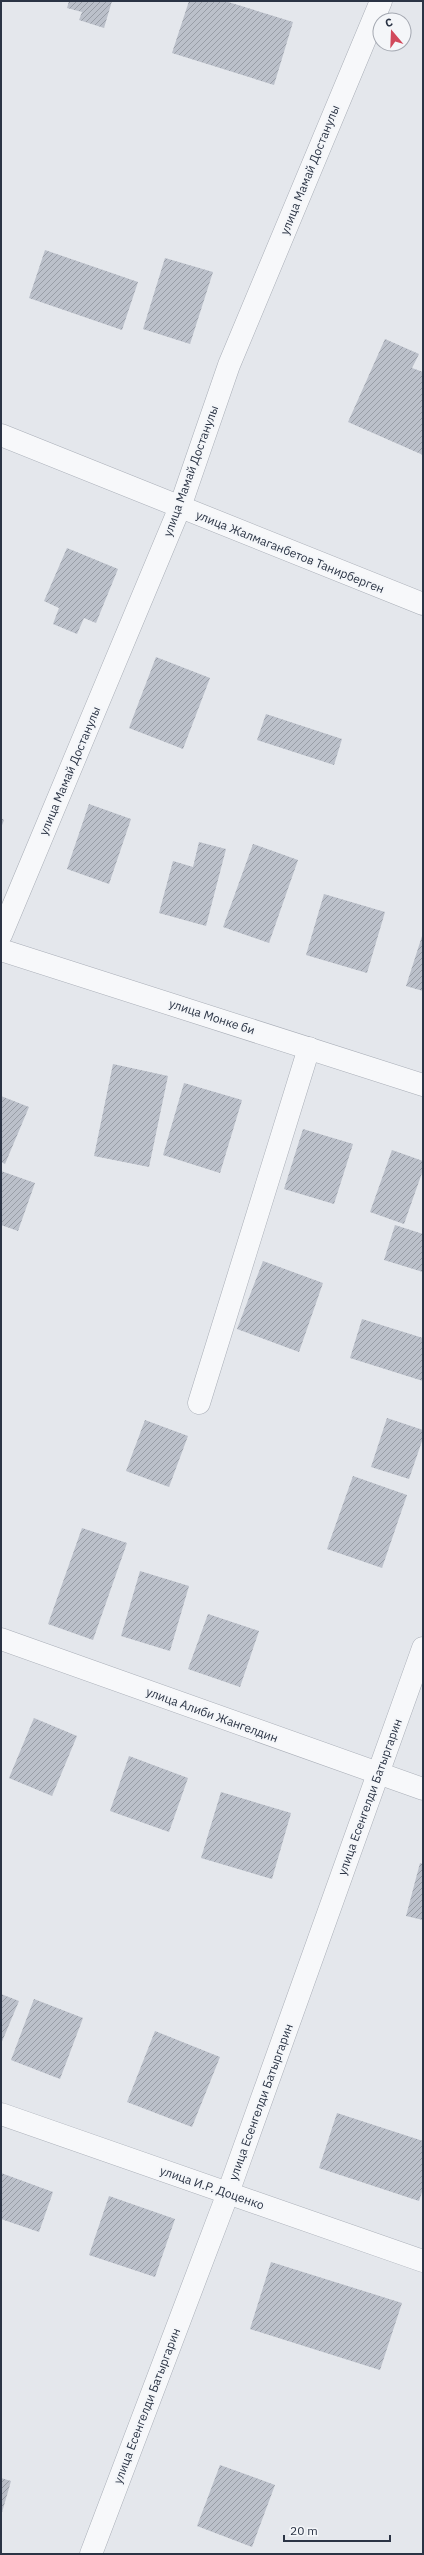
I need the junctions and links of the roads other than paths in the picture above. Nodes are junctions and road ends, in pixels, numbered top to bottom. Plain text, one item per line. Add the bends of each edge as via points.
1 (376, 2) edge
2 (1, 435) edge
3 (180, 508) junction
4 (423, 604) edge
5 (1, 935) edge
6 (1, 950) edge
7 (310, 1048) junction
8 (423, 1085) edge
9 (199, 1403) dead end
10 (1, 1639) edge
11 (423, 1648) edge
12 (378, 1774) junction
13 (423, 1789) edge
14 (1, 2114) edge
15 (228, 2193) junction
16 (423, 2261) edge
17 (91, 2554) edge

1 - 3 street, улица Мамай Достанулы via 229,365
2 - 3 street, улица Жалмаганбетов Танирберген
3 - 4 street, улица Жалмаганбетов Танирберген
3 - 5 street, улица Мамай Достанулы
6 - 7 street, улица Монке би
7 - 8 street, улица Монке би
7 - 9 street
10 - 12 street, улица Алиби Жангелдин
11 - 12 street, улица Есенгелди Батыргарин
12 - 13 street, улица Алиби Жангелдин
12 - 15 street, улица Есенгелди Батыргарин
14 - 15 street, улица И.Р. Доценко
15 - 16 street, улица И.Р. Доценко
15 - 17 street, улица Есенгелди Батыргарин

